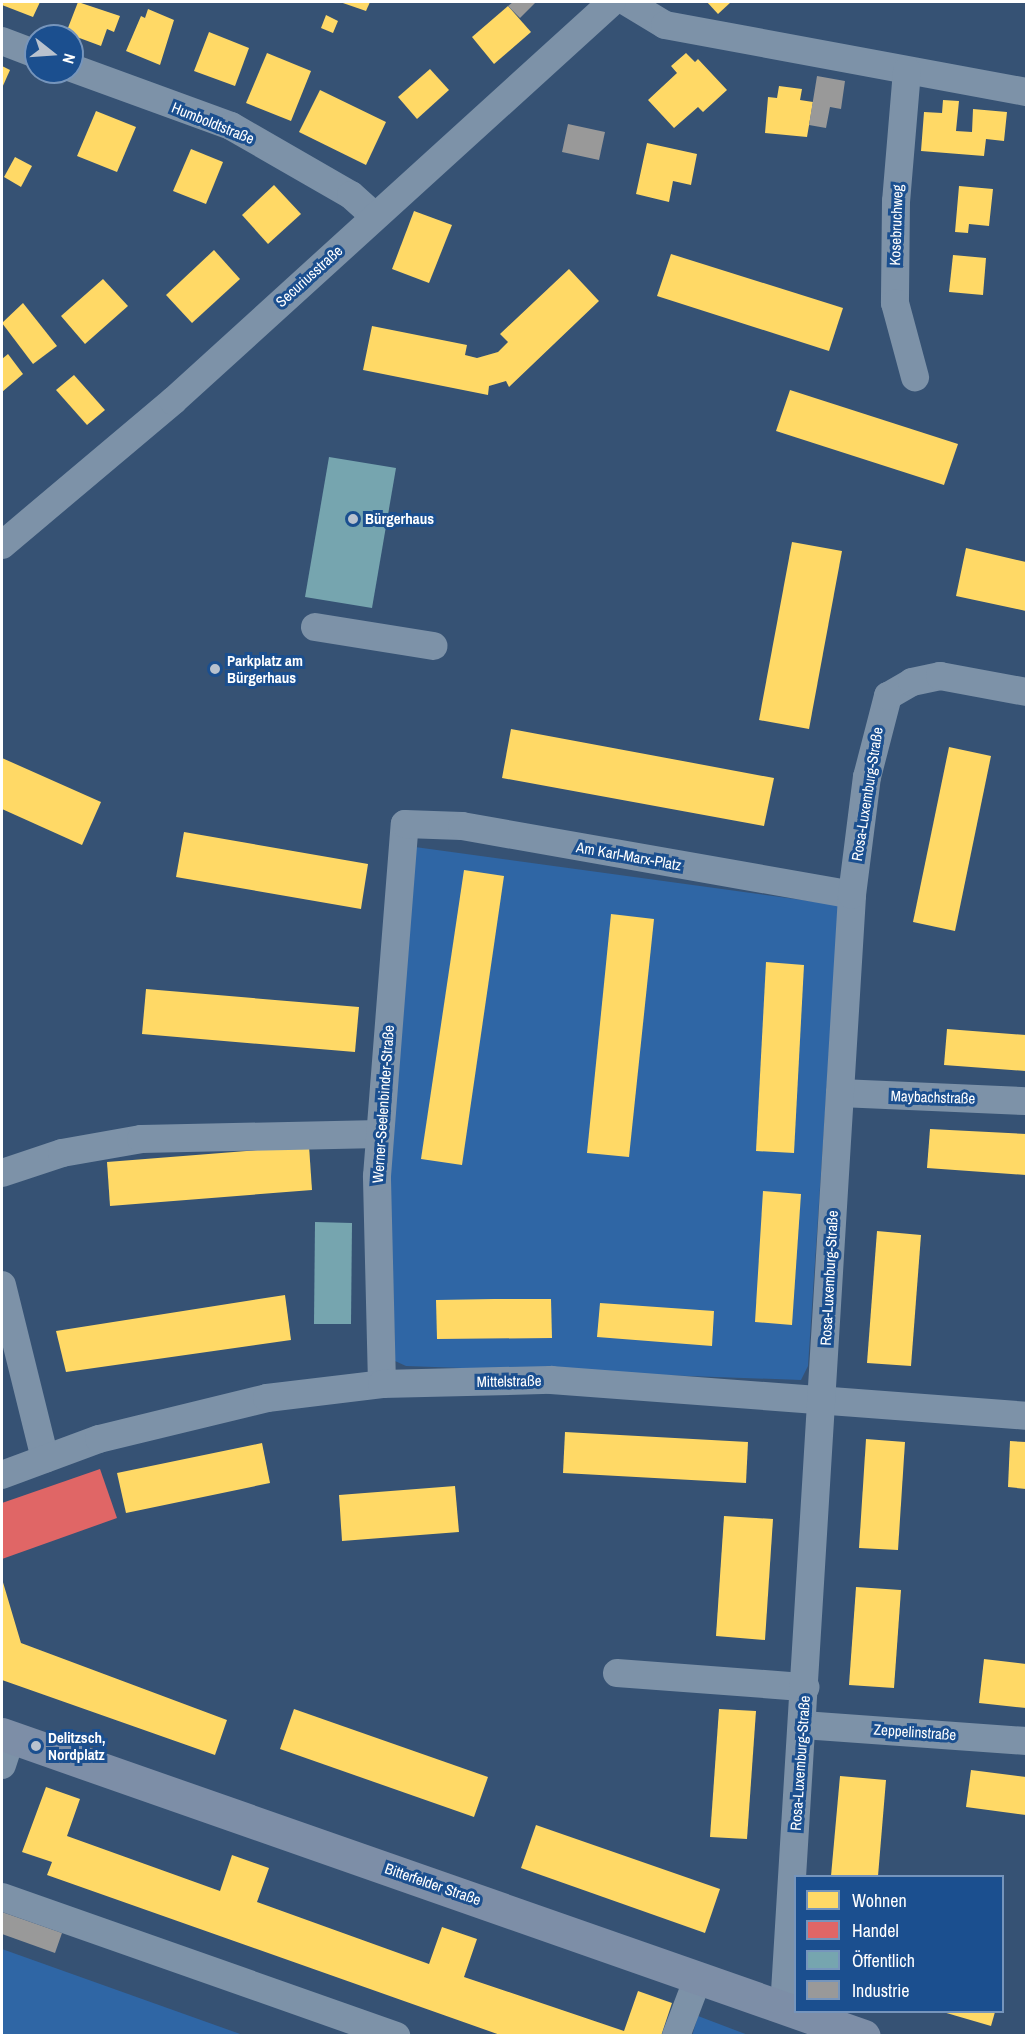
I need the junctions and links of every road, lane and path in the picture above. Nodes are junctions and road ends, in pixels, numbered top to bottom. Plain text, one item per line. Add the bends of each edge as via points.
1 (612, 2) edge
2 (627, 2) edge
3 (2, 41) edge
4 (24, 49) edge
5 (907, 71) junction
6 (84, 72) edge
7 (1026, 92) edge
8 (374, 216) junction
9 (915, 377) dead end
10 (2, 545) edge
11 (315, 627) dead end
12 (433, 646) dead end
13 (1026, 692) edge
14 (405, 824) joint
15 (852, 895) junction
16 (840, 1093) junction
17 (1026, 1101) edge
18 (380, 1134) junction
19 (2, 1173) edge
20 (2, 1285) edge
21 (382, 1384) junction
22 (822, 1400) junction
23 (1026, 1416) edge
24 (45, 1459) junction
25 (2, 1475) edge
26 (617, 1673) dead end
27 (805, 1687) junction
28 (803, 1725) junction
29 (1026, 1741) edge
30 (5, 1745) edge
31 (2, 1897) edge
32 (698, 1978) junction
33 (784, 2008) junction
34 (794, 2012) edge
35 (798, 2013) edge
36 (396, 2036) edge
37 (676, 2036) edge
38 (864, 2036) edge

1 - 8 street, Securiusstraße
2 - 5 street via 664,25
3 - 4 street
5 - 7 street
5 - 9 street, Kosebruchweg via 896,201 895,303
6 - 8 street, Humboldtstraße via 231,126 333,184
8 - 10 street, Securiusstraße via 173,401
11 - 12 street
13 - 15 street, Rosa-Luxemburg-Straße via 940,676 912,682 888,696 867,777
14 - 15 street, Am Karl-Marx-Platz via 462,826
14 - 18 street, Werner-Seelenbinder-Straße
15 - 16 street, Rosa-Luxemburg-Straße
16 - 17 street, Maybachstraße
16 - 22 street, Rosa-Luxemburg-Straße
18 - 19 street via 318,1132 141,1139 62,1153
18 - 21 street, Werner-Seelenbinder-Straße via 377,1214
20 - 24 street
21 - 22 street, Mittelstraße via 551,1380
21 - 24 street, Mittelstraße via 267,1398 99,1439
22 - 23 street, Mittelstraße
22 - 27 street, Rosa-Luxemburg-Straße
24 - 25 street, Mittelstraße
26 - 27 street
27 - 28 street, Rosa-Luxemburg-Straße
28 - 29 street, Zeppelinstraße
28 - 33 street, Rosa-Luxemburg-Straße
30 - 32 main road, Bitterfelder Straße
31 - 36 street
32 - 33 main road, Bitterfelder Straße
32 - 37 street
33 - 34 main road, Bitterfelder Straße
35 - 38 main road, Bitterfelder Straße

